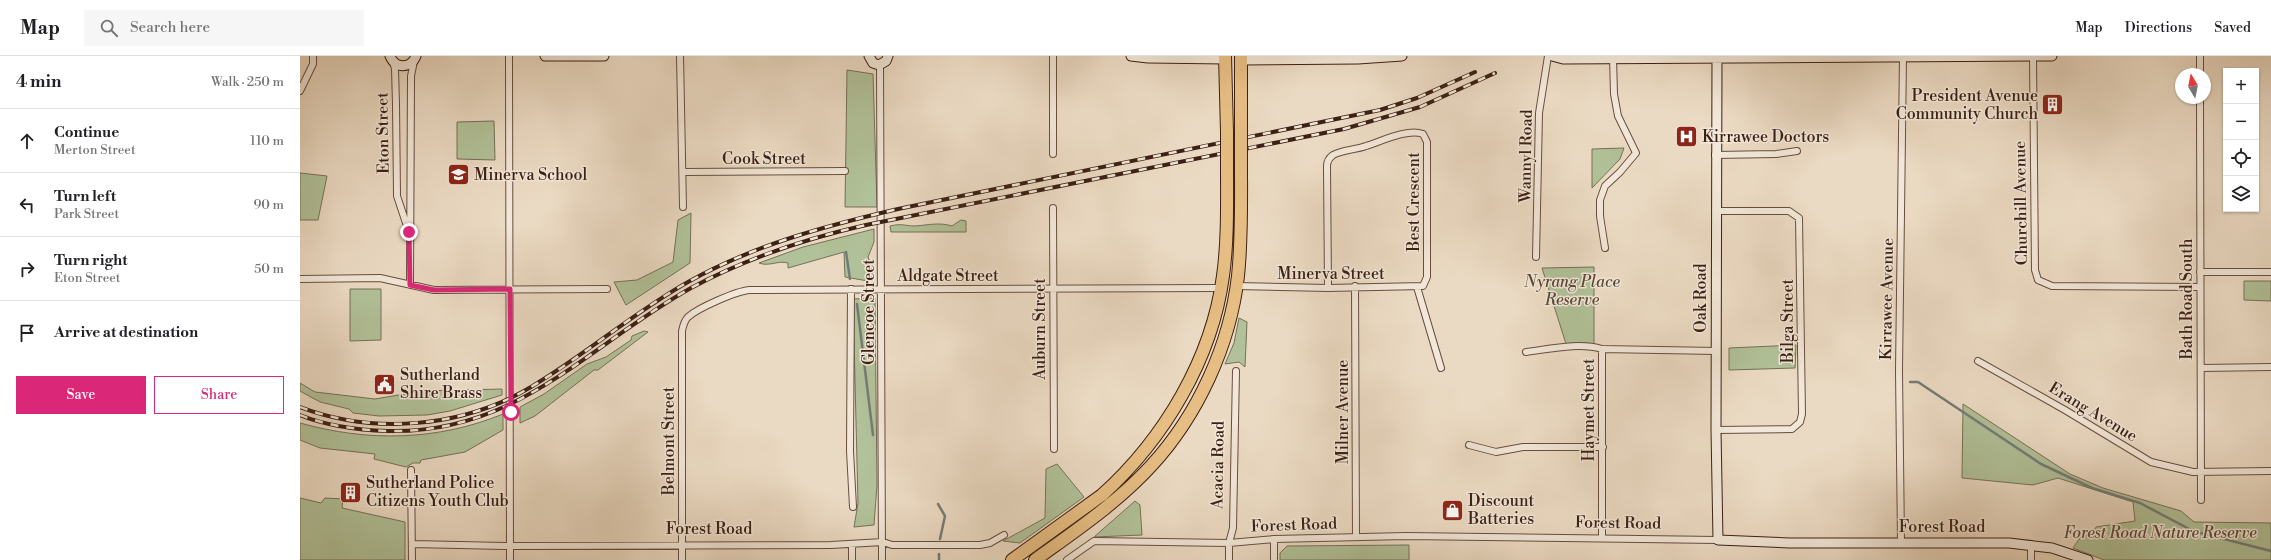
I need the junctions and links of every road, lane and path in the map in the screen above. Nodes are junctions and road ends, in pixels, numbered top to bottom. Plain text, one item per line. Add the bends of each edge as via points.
1 (313, 56) edge
2 (509, 56) edge
3 (545, 56) edge
4 (604, 56) edge
5 (680, 56) edge
6 (869, 56) edge
7 (888, 56) edge
8 (1052, 56) edge
9 (1131, 56) edge
10 (1402, 56) edge
11 (1548, 56) edge
12 (1552, 56) edge
13 (2033, 56) edge
14 (2052, 56) edge
15 (2200, 56) edge
16 (1613, 57) junction
17 (1717, 57) edge
18 (1903, 57) edge
19 (1928, 57) edge
20 (415, 58) edge
21 (1226, 58) edge
22 (1241, 58) edge
23 (391, 59) edge
24 (880, 65) junction
25 (2200, 68) edge
26 (301, 90) edge
27 (2200, 104) edge
28 (1797, 151) dead end
29 (1053, 154) dead end
30 (1716, 155) junction
31 (683, 172) junction
32 (845, 172) dead end
33 (411, 203) junction
34 (398, 205) junction
35 (683, 208) dead end
36 (1053, 208) dead end
37 (1716, 211) junction
38 (410, 237) junction
39 (1605, 248) dead end
40 (1536, 256) dead end
41 (2200, 272) junction
42 (2271, 272) edge
43 (300, 279) edge
44 (1425, 284) joint
45 (410, 285) junction
46 (1236, 286) junction
47 (1356, 286) junction
48 (1417, 287) junction
49 (2200, 287) junction
50 (882, 288) junction
51 (1221, 288) junction
52 (1328, 288) junction
53 (510, 289) junction
54 (607, 289) dead end
55 (851, 289) junction
56 (1053, 290) junction
57 (684, 323) joint
58 (1602, 349) junction
59 (1716, 351) junction
60 (1526, 352) dead end
61 (1978, 361) dead end
62 (1441, 368) dead end
63 (2201, 368) junction
64 (2271, 368) edge
65 (1236, 370) dead end
66 (1716, 430) junction
67 (1469, 445) dead end
68 (1602, 447) junction
69 (1054, 449) dead end
70 (412, 470) dead end
71 (2271, 471) edge
72 (2200, 473) junction
73 (2201, 500) dead end
74 (853, 507) dead end
75 (1004, 535) dead end
76 (1356, 537) junction
77 (1602, 537) junction
78 (1274, 539) junction
79 (1718, 540) junction
80 (883, 542) junction
81 (1901, 542) junction
82 (1229, 543) junction
83 (412, 544) junction
84 (682, 544) junction
85 (852, 544) junction
86 (2031, 544) junction
87 (510, 546) junction
88 (412, 560) edge
89 (510, 560) edge
90 (682, 560) edge
91 (852, 560) edge
92 (882, 560) edge
93 (1012, 560) edge
94 (1035, 560) edge
95 (1066, 560) edge
96 (1229, 560) edge
97 (1274, 560) edge
98 (2031, 560) edge
99 (2088, 560) edge

1 - 26 street via 313,64
2 - 53 street
3 - 4 street
5 - 31 street
6 - 24 street via 873,63
7 - 24 street via 886,62
8 - 29 street
9 - 21 street
10 - 22 street via 1358,59
11 - 40 street, Wannyl Road via 1539,112
12 - 16 street via 1563,59
13 - 14 street
13 - 19 street
13 - 49 street, Churchill Avenue via 2034,270 2038,280 2052,286
15 - 25 street
16 - 17 street
16 - 39 street via 1614,94 1618,116 1636,153 1605,186 1600,200
17 - 18 street
17 - 30 street, Oak Road
18 - 19 street
18 - 81 street, Kirrawee Avenue via 1899,371
20 - 23 street via 404,66
20 - 33 street, Eton Street via 411,76
21 - 22 highway
21 - 51 highway, bridge via 1226,242
22 - 46 highway, bridge via 1240,234
23 - 34 street, Eton Street via 395,69
24 - 50 street, Glencoe Street
27 - 41 street, Bath Road South
28 - 30 street
30 - 37 street, Oak Road
31 - 32 street, Cook Street
31 - 35 street
33 - 34 street via 405,207
33 - 38 street, Eton Street
34 - 38 street, Eton Street
36 - 56 street, Auburn Street
37 - 59 street, Oak Road
37 - 66 street, Bilga Street via 1789,211 1799,218 1802,414 1800,422 1792,429
38 - 45 street, Eton Street
41 - 42 street
41 - 49 street, Bath Road South
43 - 45 street via 380,278
44 - 48 street, Minerva Street
44 - 52 street, Best Crescent via 1427,142 1425,136 1416,132 1385,138 1329,158
45 - 53 street via 434,290
46 - 52 street, Minerva Street
46 - 94 highway via 1227,328 1213,368 1196,402 1167,446 1150,466 1104,509
47 - 48 street, Minerva Street
47 - 52 street, Minerva Street
47 - 76 street, Milner Avenue
48 - 62 street
49 - 63 street, Bath Road South
50 - 55 street, Aldgate Street
50 - 56 street, Aldgate Street
50 - 80 street, Glencoe Street
51 - 56 street, Aldgate Street
51 - 93 highway via 1209,332 1196,365 1156,437 1137,461 1102,495
53 - 54 street
53 - 87 street
55 - 57 street, Aldgate Street via 746,290 691,314
55 - 74 street, Glencoe Street via 850,443
56 - 69 street, Auburn Street
57 - 84 street, Belmont Street
58 - 59 street, Haymet Street
58 - 60 street via 1566,347
58 - 68 street, Haymet Street
59 - 66 street, Oak Road
61 - 72 street, Erang Avenue via 2146,459 2186,472
63 - 64 street
63 - 72 street, Bath Road South
65 - 82 street, Acacia Road via 1233,528
66 - 79 street, Oak Road
67 - 68 street via 1501,452 1523,447
68 - 77 street, Haymet Street
70 - 83 street
71 - 72 street, Erang Avenue
72 - 73 street, Bath Road South
75 - 80 street, Forest Road via 980,545 892,545
76 - 77 street, Forest Road
76 - 78 street, Forest Road
77 - 79 street, Forest Road
78 - 82 street, Forest Road
78 - 97 street
79 - 81 street, Forest Road via 1790,543
80 - 85 street, Forest Road
80 - 92 street, Glencoe Street
81 - 86 street, Forest Road
82 - 95 street, Forest Road via 1094,541
82 - 96 street, Acacia Road
83 - 87 street, Forest Road
83 - 88 street
84 - 85 street, Forest Road
84 - 87 street, Forest Road
84 - 90 street, Belmont Street
85 - 91 street
86 - 98 street
86 - 99 street, Forest Road
87 - 89 street

